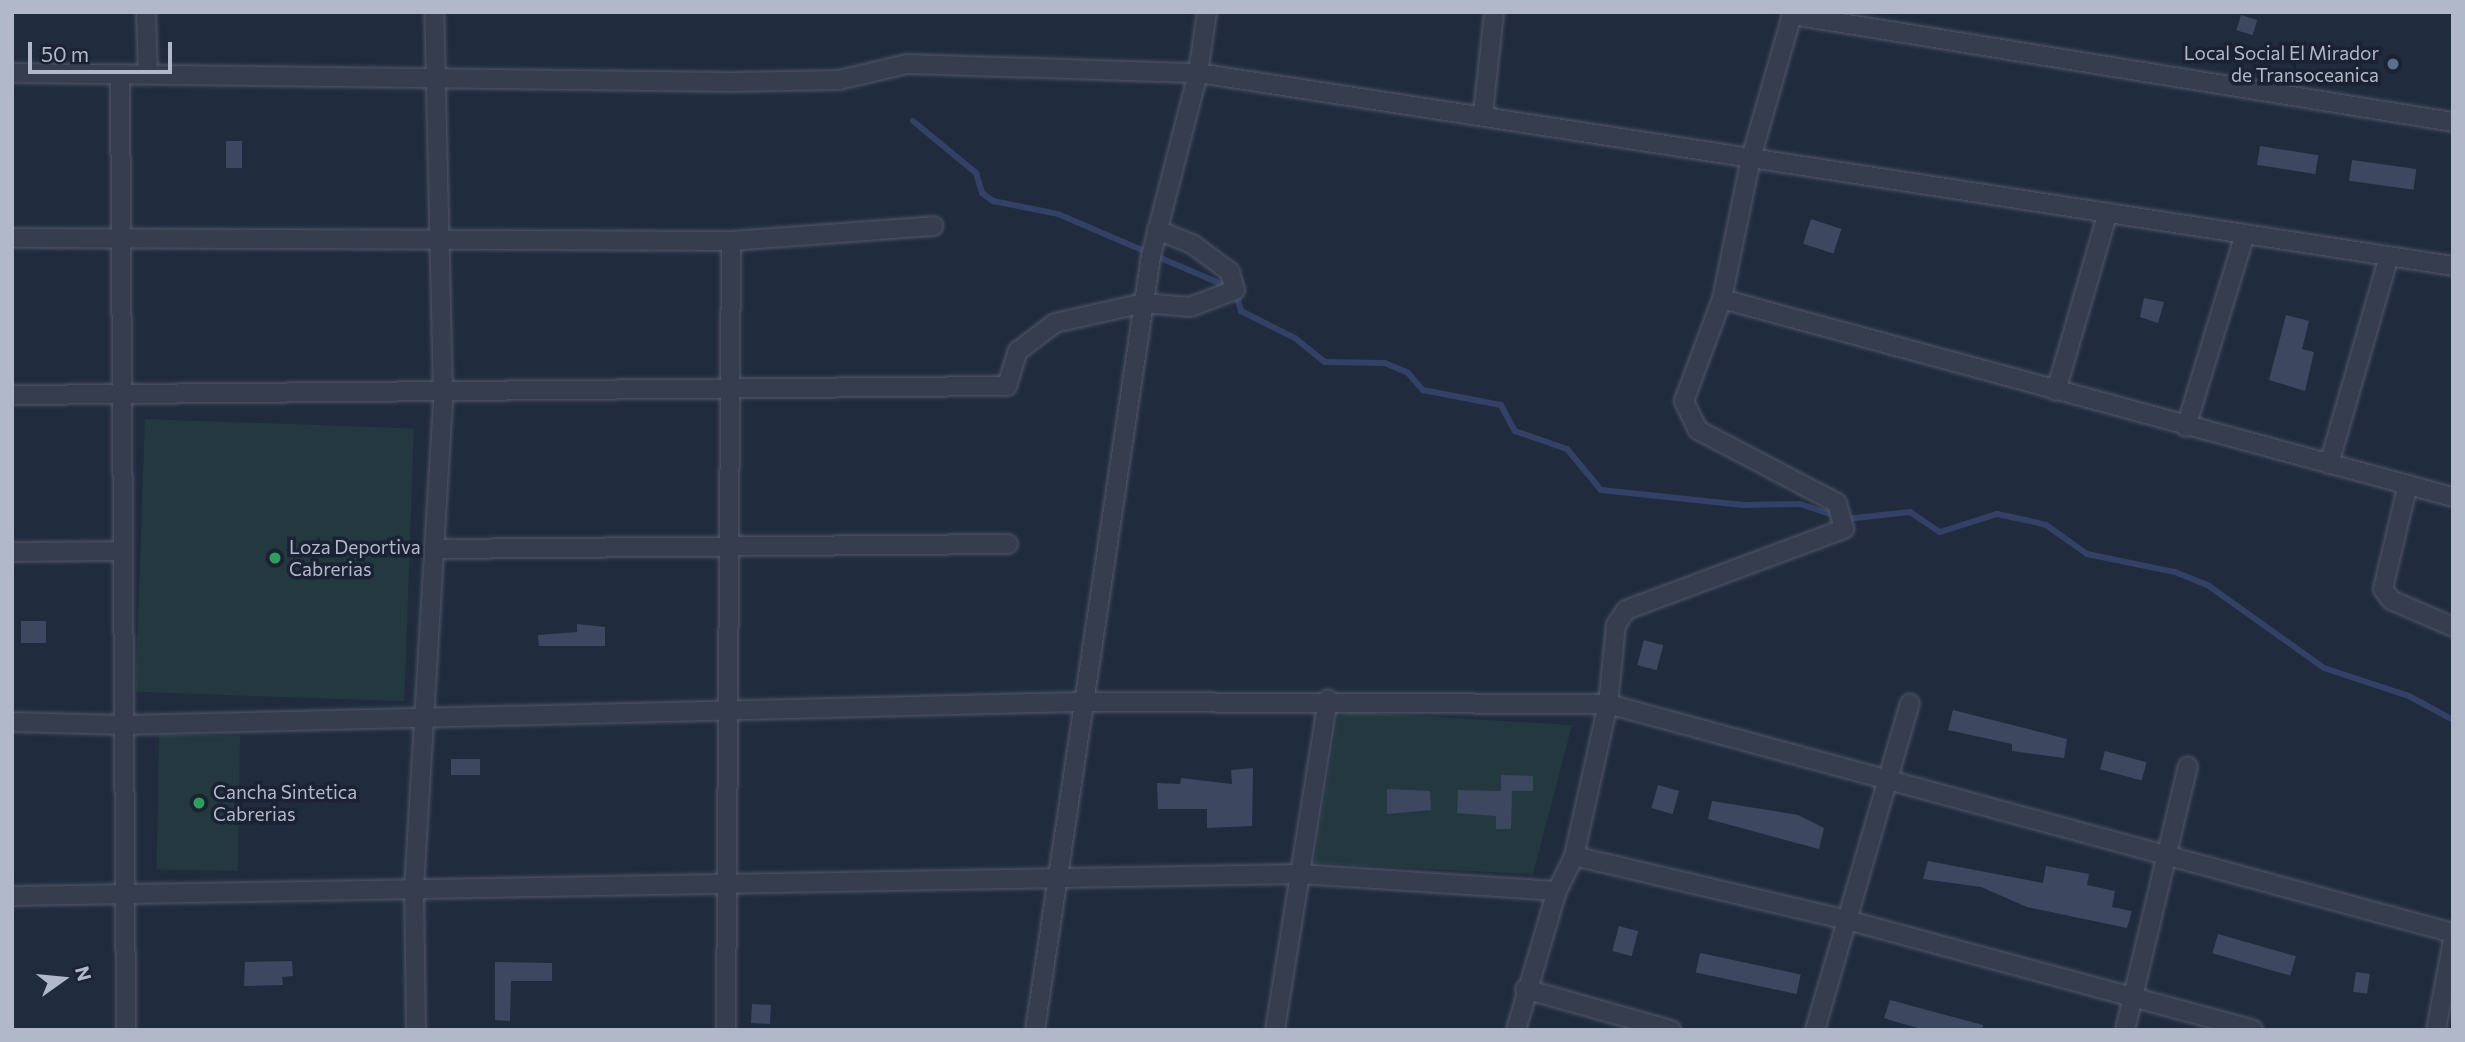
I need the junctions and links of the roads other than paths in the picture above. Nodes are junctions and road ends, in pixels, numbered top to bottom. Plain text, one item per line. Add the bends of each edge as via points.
1 (146, 12) edge
2 (434, 12) edge
3 (1207, 12) edge
4 (1494, 12) edge
5 (1792, 14) edge
6 (12, 73) edge
7 (1198, 73) junction
8 (120, 74) junction
9 (148, 74) junction
10 (437, 79) junction
11 (1483, 114) junction
12 (2453, 122) edge
13 (1751, 158) junction
14 (2108, 212) junction
15 (933, 226) dead end
16 (1157, 230) junction
17 (2245, 234) junction
18 (121, 237) junction
19 (12, 238) edge
20 (441, 241) junction
21 (731, 241) junction
22 (2389, 256) junction
23 (2453, 266) edge
24 (1722, 299) junction
25 (1144, 303) junction
26 (733, 391) junction
27 (2056, 391) junction
28 (121, 393) junction
29 (12, 394) edge
30 (443, 395) junction
31 (2186, 427) junction
32 (2329, 464) junction
33 (2407, 488) junction
34 (2453, 497) edge
35 (1007, 544) dead end
36 (726, 546) junction
37 (434, 549) junction
38 (122, 551) junction
39 (12, 552) edge
40 (2453, 627) edge
41 (1328, 699) junction
42 (1083, 702) junction
43 (1608, 704) junction
44 (1910, 704) dead end
45 (724, 713) junction
46 (422, 716) junction
47 (12, 722) edge
48 (124, 725) junction
49 (2188, 766) dead end
50 (1885, 774) junction
51 (2171, 854) junction
52 (1574, 856) junction
53 (1300, 874) junction
54 (1061, 878) junction
55 (726, 884) junction
56 (414, 889) junction
57 (1557, 891) junction
58 (125, 895) junction
59 (12, 896) edge
60 (1843, 919) junction
61 (2453, 933) edge
62 (2453, 940) edge
63 (1525, 989) junction
64 (2134, 998) junction
65 (126, 1030) edge
66 (416, 1030) edge
67 (726, 1030) edge
68 (1035, 1030) edge
69 (1275, 1030) edge
70 (1516, 1030) edge
71 (1671, 1030) edge
72 (1815, 1030) edge
73 (2124, 1030) edge
74 (2253, 1030) edge
75 (2436, 1030) edge

1 - 9 street
2 - 10 street
3 - 7 street
4 - 11 street
5 - 12 street
5 - 13 street
6 - 8 street
7 - 10 street via 907,64 839,80
7 - 11 street
7 - 16 street
8 - 9 street
8 - 18 street
9 - 10 street
10 - 20 street
11 - 13 street
13 - 14 street
13 - 24 street
14 - 17 street
14 - 27 street
15 - 21 street
16 - 25 street
16 - 25 street via 1192,244 1230,272 1235,290 1190,307
17 - 22 street
17 - 31 street
18 - 19 street
18 - 20 street
18 - 28 street
20 - 21 street
20 - 30 street
21 - 26 street
22 - 23 street
22 - 32 street
24 - 27 street
24 - 43 street via 1684,401 1688,416 1698,430 1743,456 1817,488 1837,503 1844,529 1626,610 1616,625
25 - 26 street via 1055,323 1017,351 1007,386
25 - 42 street
26 - 30 street
26 - 36 street
27 - 31 street
28 - 29 street
28 - 30 street
28 - 38 street
30 - 37 street
31 - 32 street
32 - 33 street
33 - 34 street
33 - 40 street via 2384,589 2391,600
35 - 36 street
36 - 37 street
36 - 45 street
37 - 46 street
38 - 39 street
38 - 48 street
41 - 42 street
41 - 43 street
41 - 53 street
42 - 45 street
42 - 54 street
43 - 50 street
43 - 52 street
44 - 50 street
45 - 46 street
45 - 55 street
46 - 48 street
46 - 56 street
47 - 48 street
48 - 58 street
49 - 51 street
50 - 51 street
50 - 60 street
51 - 61 street
51 - 64 street
52 - 57 street
52 - 60 street
53 - 54 street
53 - 57 street
53 - 69 street
54 - 55 street
54 - 68 street
55 - 56 street
55 - 67 street
56 - 58 street
56 - 66 street
57 - 63 street
58 - 59 street
58 - 65 street
60 - 64 street
60 - 72 street
62 - 75 street
63 - 70 street
63 - 71 street
64 - 73 street
64 - 74 street

